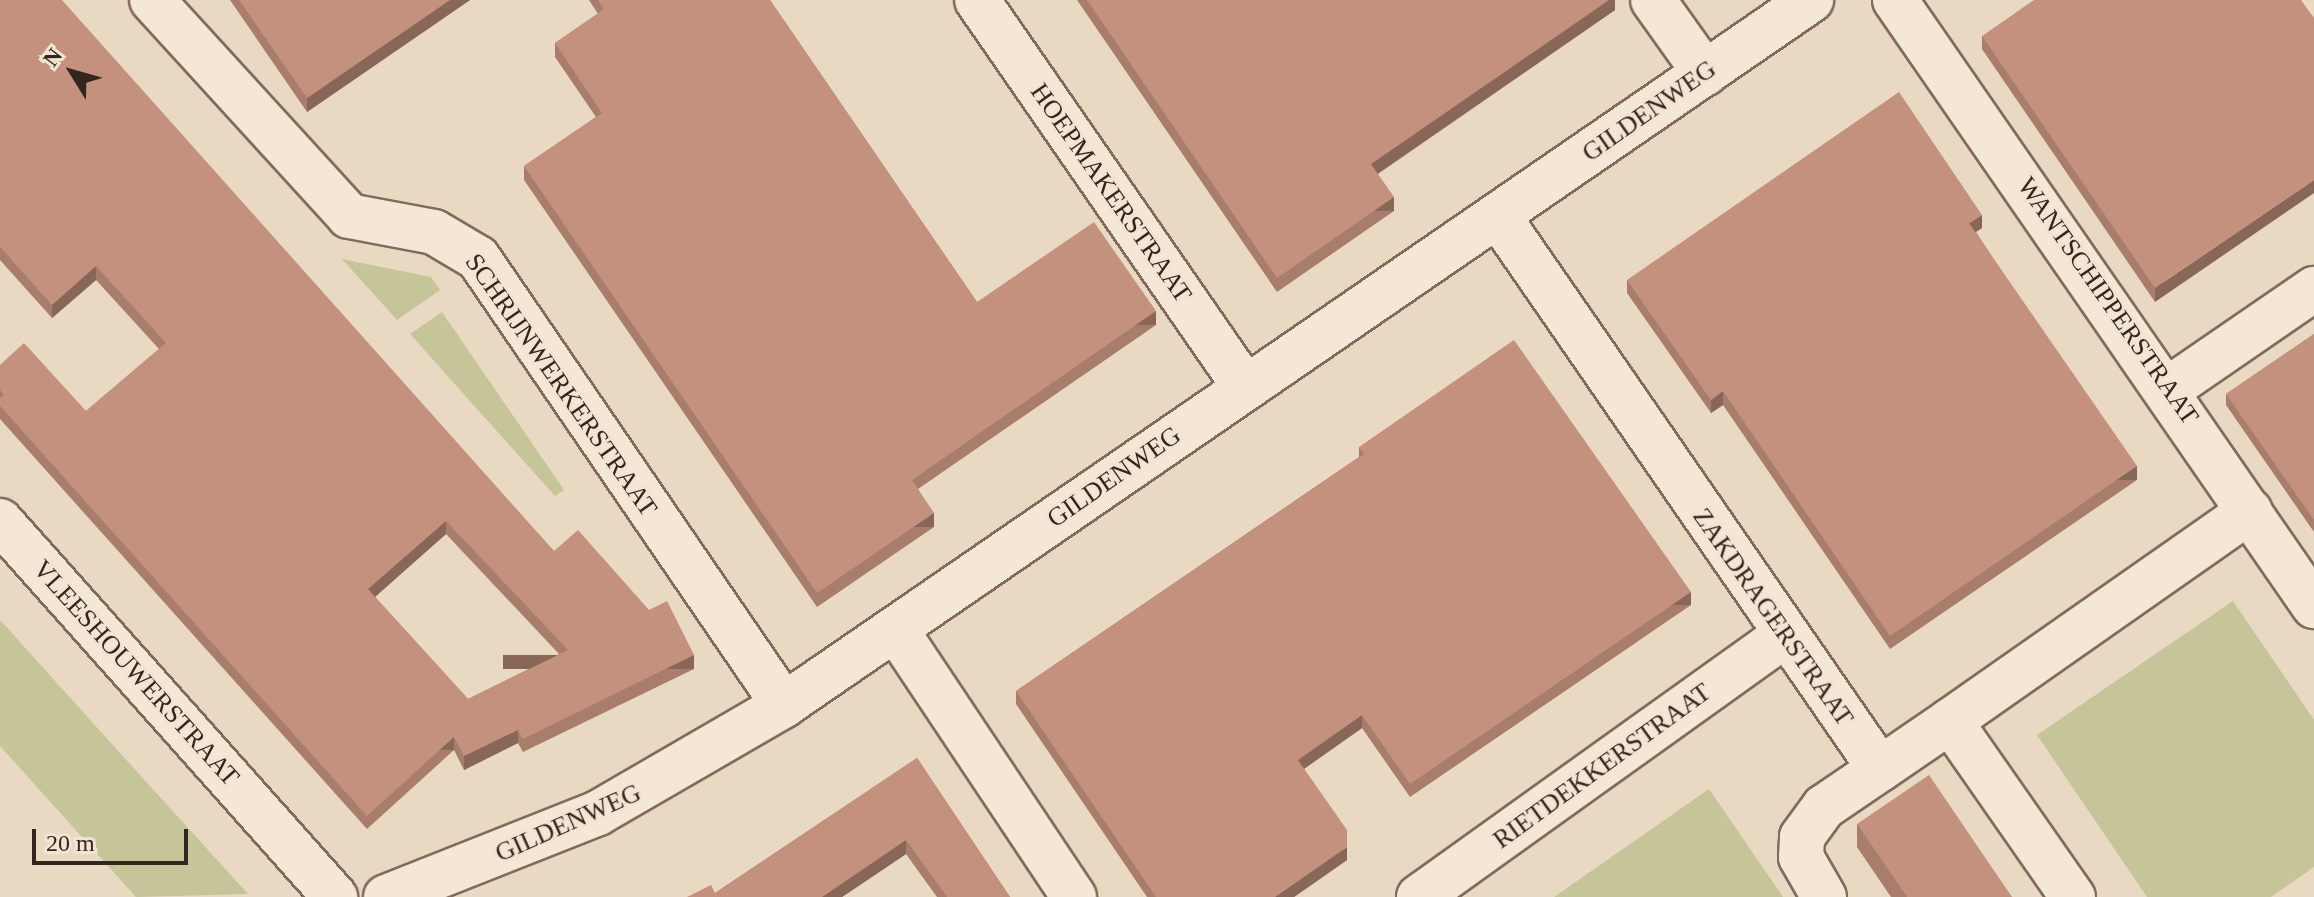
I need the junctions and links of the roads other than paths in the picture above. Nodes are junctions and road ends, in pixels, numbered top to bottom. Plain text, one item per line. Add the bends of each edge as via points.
1 (152, 0) edge
2 (977, 0) edge
3 (1653, 0) edge
4 (1811, 0) edge
5 (1895, 0) edge
6 (1705, 73) junction
7 (1498, 216) junction
8 (2314, 289) edge
9 (1245, 387) junction
10 (2170, 388) junction
11 (2250, 511) junction
12 (0, 521) edge
13 (2314, 606) edge
14 (896, 630) junction
15 (1785, 635) junction
16 (784, 705) junction
17 (1950, 721) junction
18 (1880, 769) junction
19 (335, 897) edge
20 (386, 897) edge
21 (1074, 897) edge
22 (1419, 897) edge
23 (1824, 897) edge
24 (2073, 897) edge

1 - 16 street, SCHRIJNWERKERSTRAAT via 349,216 434,232 478,258
2 - 9 street, HOEPMAKERSTRAAT
3 - 6 street
4 - 6 street, GILDENWEG
5 - 10 street, WANTSCHIPPERSTRAAT
6 - 7 street, GILDENWEG
7 - 9 street, GILDENWEG
7 - 15 street, ZAKDRAGERSTRAAT
8 - 10 street
9 - 14 street, GILDENWEG
10 - 11 street, WANTSCHIPPERSTRAAT
11 - 13 street, WANTSCHIPPERSTRAAT
11 - 17 street
12 - 19 street, VLEESHOUWERSTRAAT
14 - 16 street, GILDENWEG
14 - 21 street
15 - 18 street, ZAKDRAGERSTRAAT
15 - 22 street, RIETDEKKERSTRAAT
16 - 20 street, GILDENWEG via 598,813
17 - 18 street
17 - 24 street
18 - 23 street via 1824,807 1802,837 1801,857

